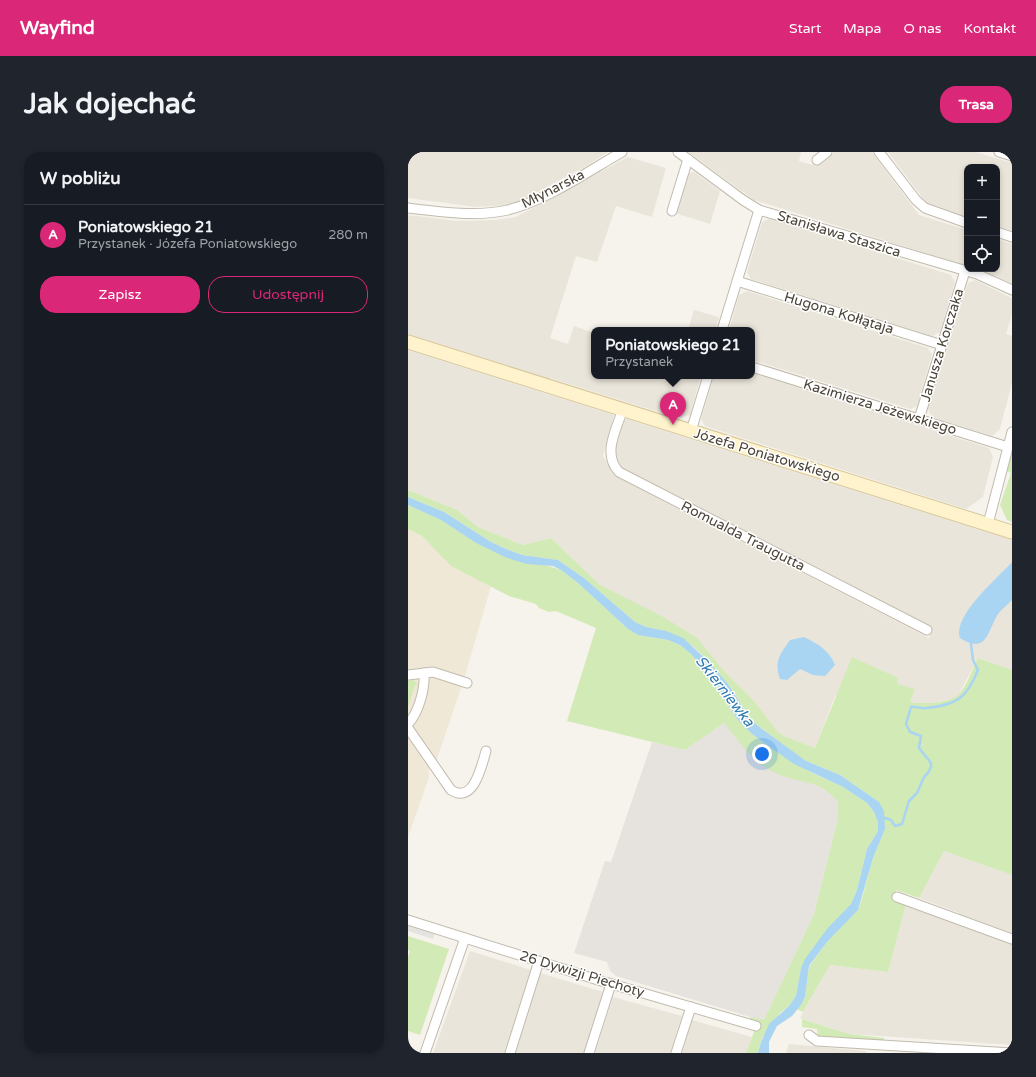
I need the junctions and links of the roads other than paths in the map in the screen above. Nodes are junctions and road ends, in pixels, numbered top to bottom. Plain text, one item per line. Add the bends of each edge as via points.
1 (622, 152) edge
2 (678, 152) edge
3 (827, 152) edge
4 (880, 152) edge
5 (999, 152) edge
6 (1012, 156) edge
7 (688, 160) junction
8 (817, 160) dead end
9 (408, 208) edge
10 (759, 210) junction
11 (672, 211) dead end
12 (964, 222) edge
13 (1000, 233) edge
14 (1012, 237) edge
15 (964, 271) edge
16 (965, 272) edge
17 (968, 272) edge
18 (737, 281) junction
19 (1012, 290) edge
20 (723, 327) edge
21 (408, 342) edge
22 (942, 345) junction
23 (755, 368) edge
24 (707, 379) edge
25 (623, 409) junction
26 (919, 419) junction
27 (691, 430) junction
28 (1012, 432) edge
29 (1008, 447) junction
30 (988, 524) junction
31 (1012, 532) edge
32 (928, 630) dead end
33 (424, 673) junction
34 (408, 675) edge
35 (466, 683) dead end
36 (408, 724) edge
37 (408, 728) edge
38 (486, 751) dead end
39 (897, 897) dead end
40 (408, 920) edge
41 (464, 938) junction
42 (1012, 939) edge
43 (539, 961) junction
44 (611, 984) junction
45 (691, 1007) junction
46 (756, 1026) dead end
47 (809, 1035) dead end
48 (424, 1053) edge
49 (510, 1053) edge
50 (589, 1053) edge
51 (676, 1053) edge
52 (1012, 1053) edge

1 - 9 street, Młynarska via 536,200 507,210 450,212
2 - 7 street, Stanisława Staszica
3 - 8 street
4 - 12 street via 916,200 925,208
5 - 6 street
7 - 10 street, Stanisława Staszica
7 - 11 street
10 - 15 street, Stanisława Staszica
10 - 18 street
13 - 14 street
16 - 22 street, Janusza Korczaka
17 - 19 street, Stanisława Staszica
18 - 20 street
18 - 22 street, Hugona Kołłątaja
21 - 25 street, Józefa Poniatowskiego
22 - 26 street, Janusza Korczaka
23 - 26 street, Kazimierza Jeżewskiego
24 - 27 street
25 - 27 street, Józefa Poniatowskiego
25 - 32 street, Romualda Traugutta via 610,455 619,472
26 - 29 street, Kazimierza Jeżewskiego
27 - 30 street, Józefa Poniatowskiego
28 - 29 street
29 - 30 street
30 - 31 street, Józefa Poniatowskiego
33 - 34 street
33 - 35 street via 438,673
33 - 36 street via 419,700
37 - 38 street via 451,790 456,792 465,791 475,784
39 - 42 street
40 - 41 street, 26 Dywizji Piechoty
41 - 43 street, 26 Dywizji Piechoty
41 - 48 street
43 - 44 street, 26 Dywizji Piechoty
43 - 49 street
44 - 45 street, 26 Dywizji Piechoty
44 - 50 street
45 - 46 street, 26 Dywizji Piechoty
45 - 51 street
47 - 52 street via 813,1040 822,1042

